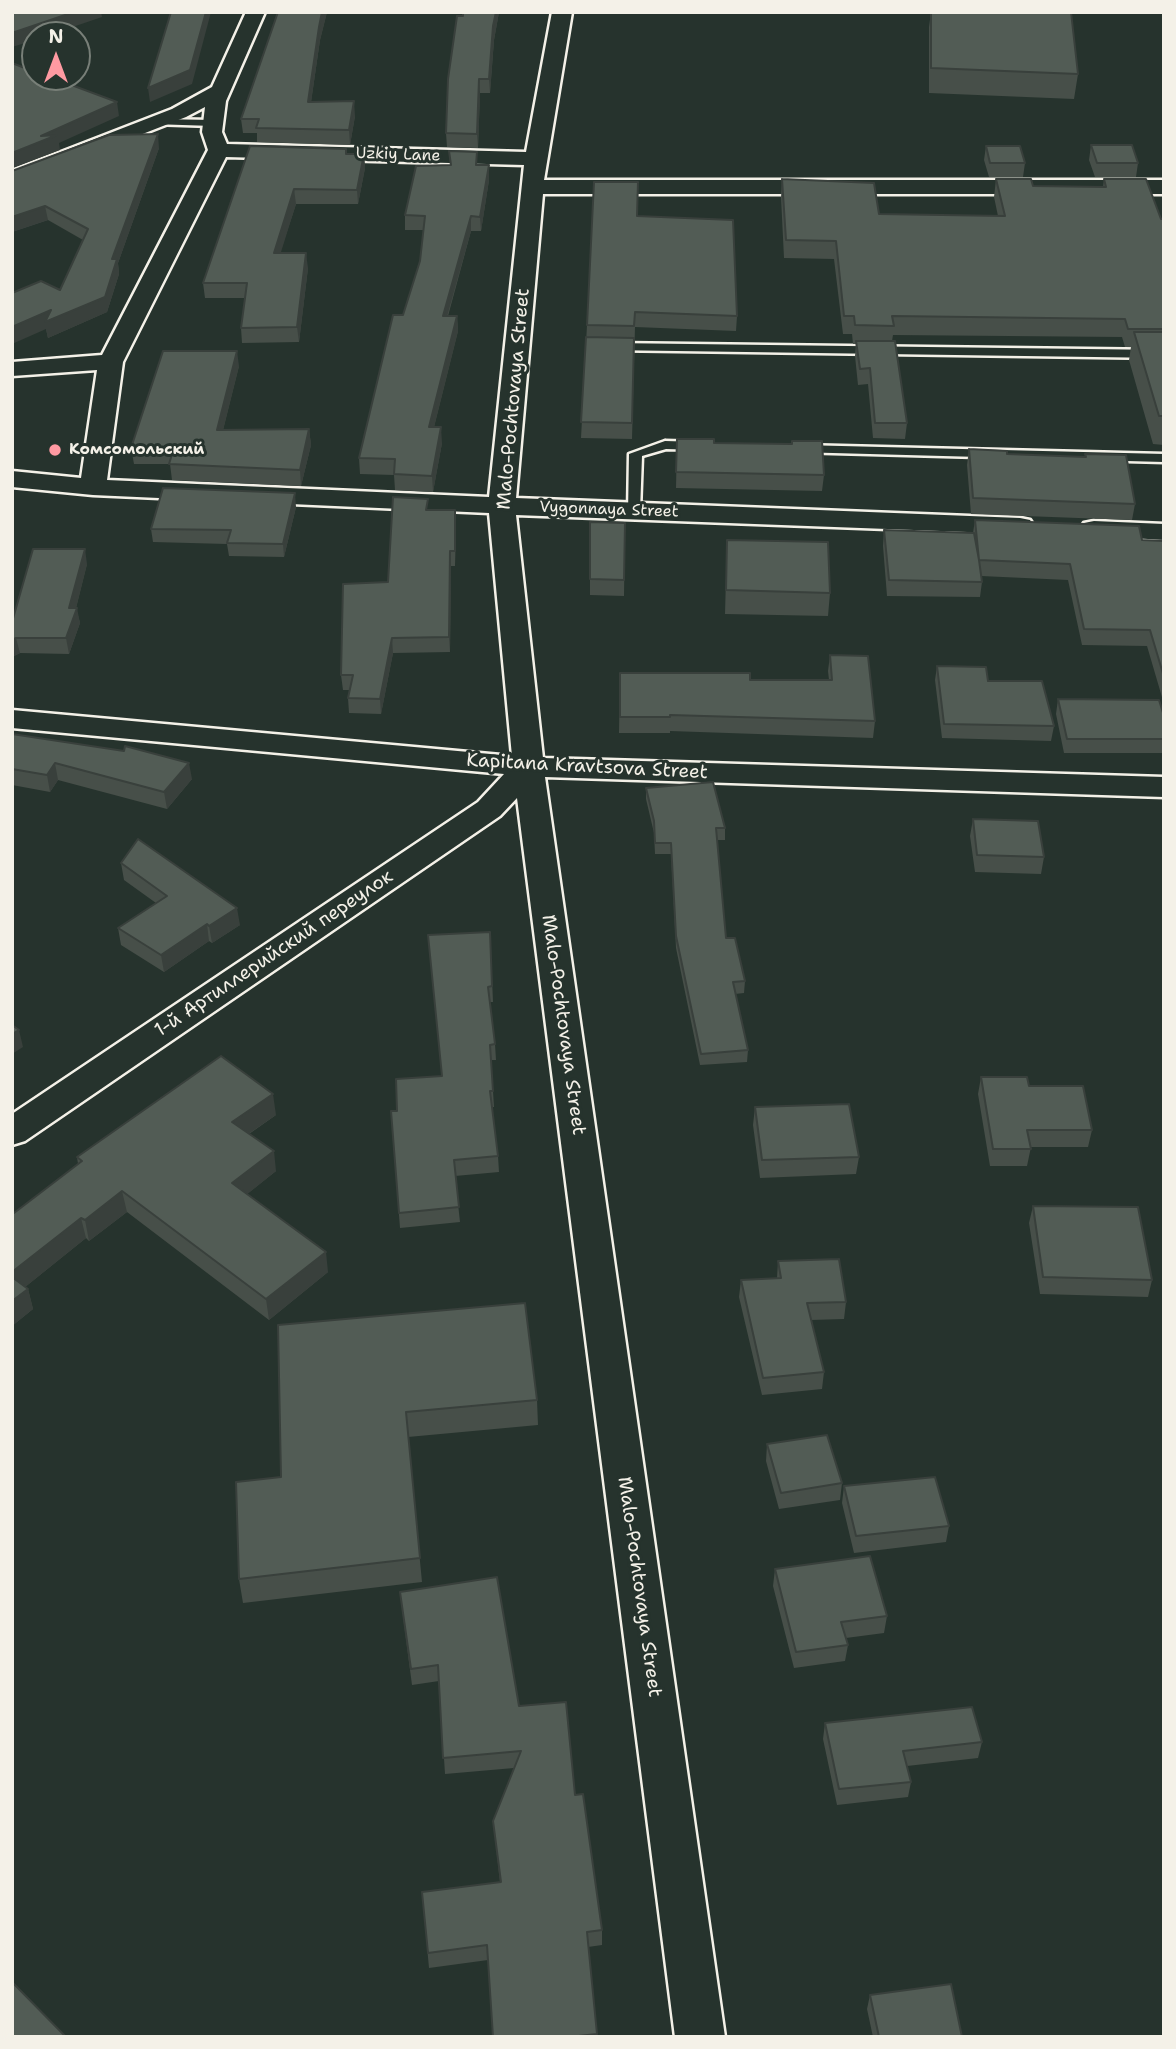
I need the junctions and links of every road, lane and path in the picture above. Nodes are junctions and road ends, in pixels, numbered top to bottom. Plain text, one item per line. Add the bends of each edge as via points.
1 (256, 12) edge
2 (562, 12) edge
3 (219, 91) junction
4 (156, 122) junction
5 (213, 123) junction
6 (219, 150) junction
7 (534, 173) junction
8 (12, 179) edge
9 (1164, 187) edge
10 (601, 347) edge
11 (1164, 354) edge
12 (111, 362) junction
13 (12, 369) edge
14 (712, 447) edge
15 (780, 448) edge
16 (1164, 458) edge
17 (12, 479) edge
18 (93, 487) junction
19 (502, 506) junction
20 (633, 511) junction
21 (1164, 532) edge
22 (12, 719) edge
23 (528, 767) junction
24 (1164, 787) edge
25 (12, 1132) edge
26 (701, 2037) edge

1 - 3 street
2 - 7 street, Malo-Pochtovaya Street
3 - 4 street
3 - 5 street
4 - 5 lane
4 - 8 street
5 - 6 street
6 - 7 street, Uzkiy Lane
6 - 12 street
7 - 9 street, Uzkiy Lane
7 - 19 street, Malo-Pochtovaya Street
10 - 11 lane
12 - 13 street
12 - 18 street
14 - 20 lane via 665,446 636,454
15 - 16 lane
17 - 18 street, Vygonnaya Street
18 - 19 street, Vygonnaya Street
19 - 20 street, Vygonnaya Street
19 - 23 street, Malo-Pochtovaya Street
20 - 21 street, Vygonnaya Street
22 - 23 street, Kapitana Kravtsova Street
23 - 24 street, Kapitana Kravtsova Street
23 - 25 street, 1-й Артиллерийский переулок via 489,809
23 - 26 street, Malo-Pochtovaya Street

